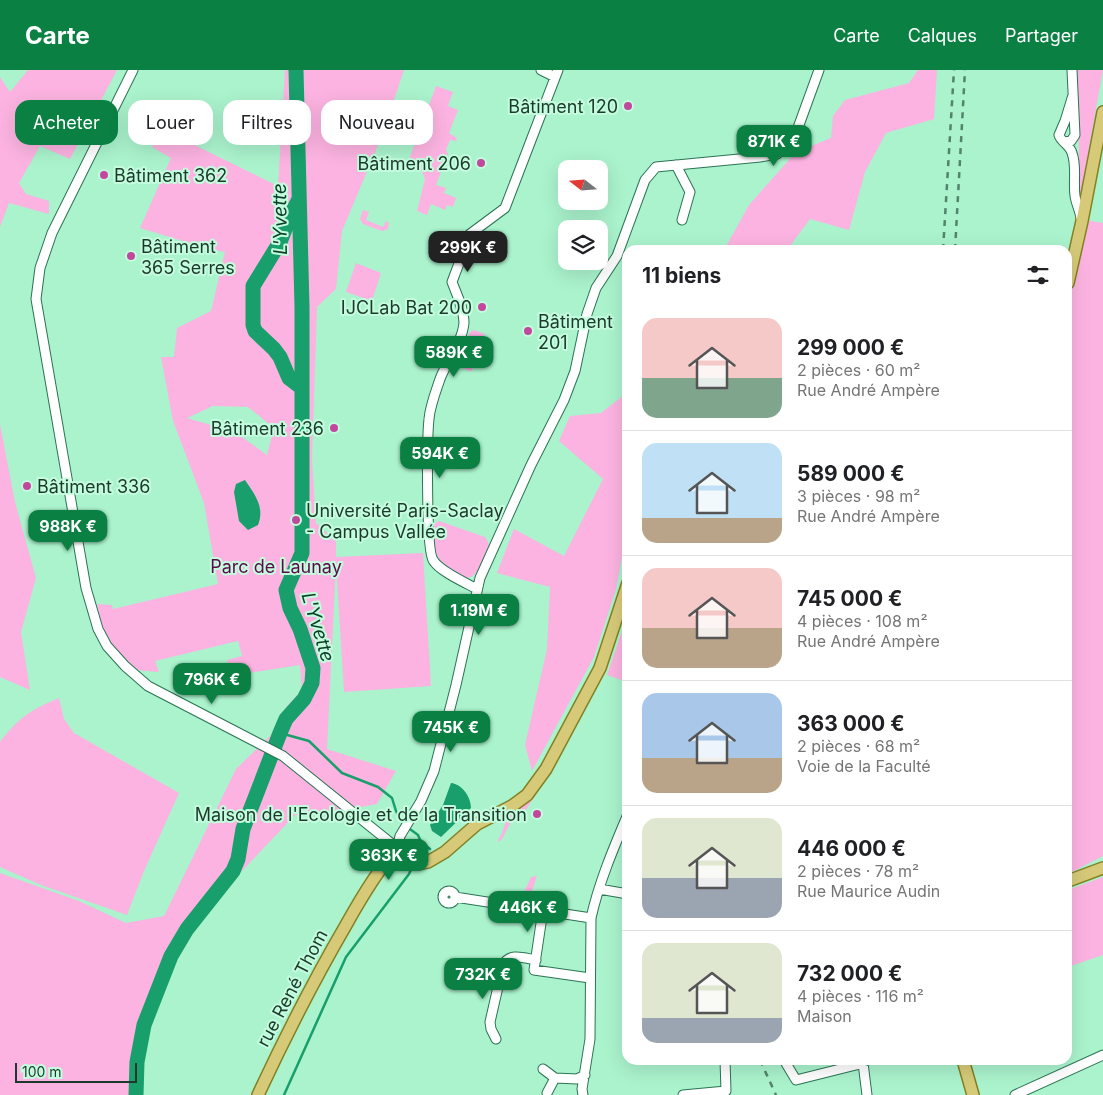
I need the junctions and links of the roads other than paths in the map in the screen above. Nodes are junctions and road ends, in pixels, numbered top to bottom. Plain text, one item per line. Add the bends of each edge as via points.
1 (134, 70) edge
2 (541, 70) edge
3 (819, 70) edge
4 (1072, 70) edge
5 (557, 74) edge
6 (1103, 112) edge
7 (676, 164) junction
8 (682, 220) dead end
9 (1082, 221) junction
10 (1072, 265) edge
11 (477, 590) junction
12 (622, 600) edge
13 (622, 830) edge
14 (397, 848) junction
15 (1103, 868) edge
16 (1072, 880) edge
17 (599, 889) junction
18 (622, 893) edge
19 (455, 897) dead end
20 (543, 910) junction
21 (591, 920) junction
22 (536, 960) junction
23 (590, 978) junction
24 (496, 1039) dead end
25 (1103, 1054) edge
26 (725, 1065) edge
27 (787, 1065) edge
28 (854, 1065) edge
29 (865, 1065) edge
30 (964, 1065) edge
31 (543, 1069) dead end
32 (585, 1075) junction
33 (555, 1078) junction
34 (547, 1093) dead end
35 (258, 1095) edge
36 (583, 1095) edge
37 (685, 1095) edge
38 (867, 1095) edge
39 (973, 1095) edge
40 (1015, 1095) edge

1 - 14 street via 52,233 40,268 36,299 88,595 98,629 107,646 148,686 283,756
2 - 5 street
3 - 7 street via 795,136 777,154
4 - 9 street via 1073,95 1059,135 1073,155 1075,198
5 - 11 street via 506,208 470,234 452,282 464,323 441,377 429,421 430,555 444,570
6 - 9 main road
7 - 8 street via 690,192
7 - 11 street via 656,167 645,180 616,256 596,288 575,372 564,400 483,569
9 - 10 main road
11 - 14 street via 437,762 428,788 400,836
12 - 14 main road via 600,668 542,776 527,795 477,824 428,862 413,863
13 - 17 street
14 - 35 main road, rue René Thom via 361,899 310,987
15 - 16 main road
17 - 18 street
17 - 21 street
19 - 20 street
20 - 21 street
20 - 22 street
21 - 23 street
22 - 23 street via 534,970
22 - 24 street via 516,956 506,959 490,1022
23 - 32 street via 590,1039
25 - 40 street
26 - 37 street via 726,1091
27 - 28 street via 796,1080
29 - 38 street
30 - 39 main road
31 - 33 street
32 - 33 street via 577,1079
32 - 36 street
33 - 34 street

